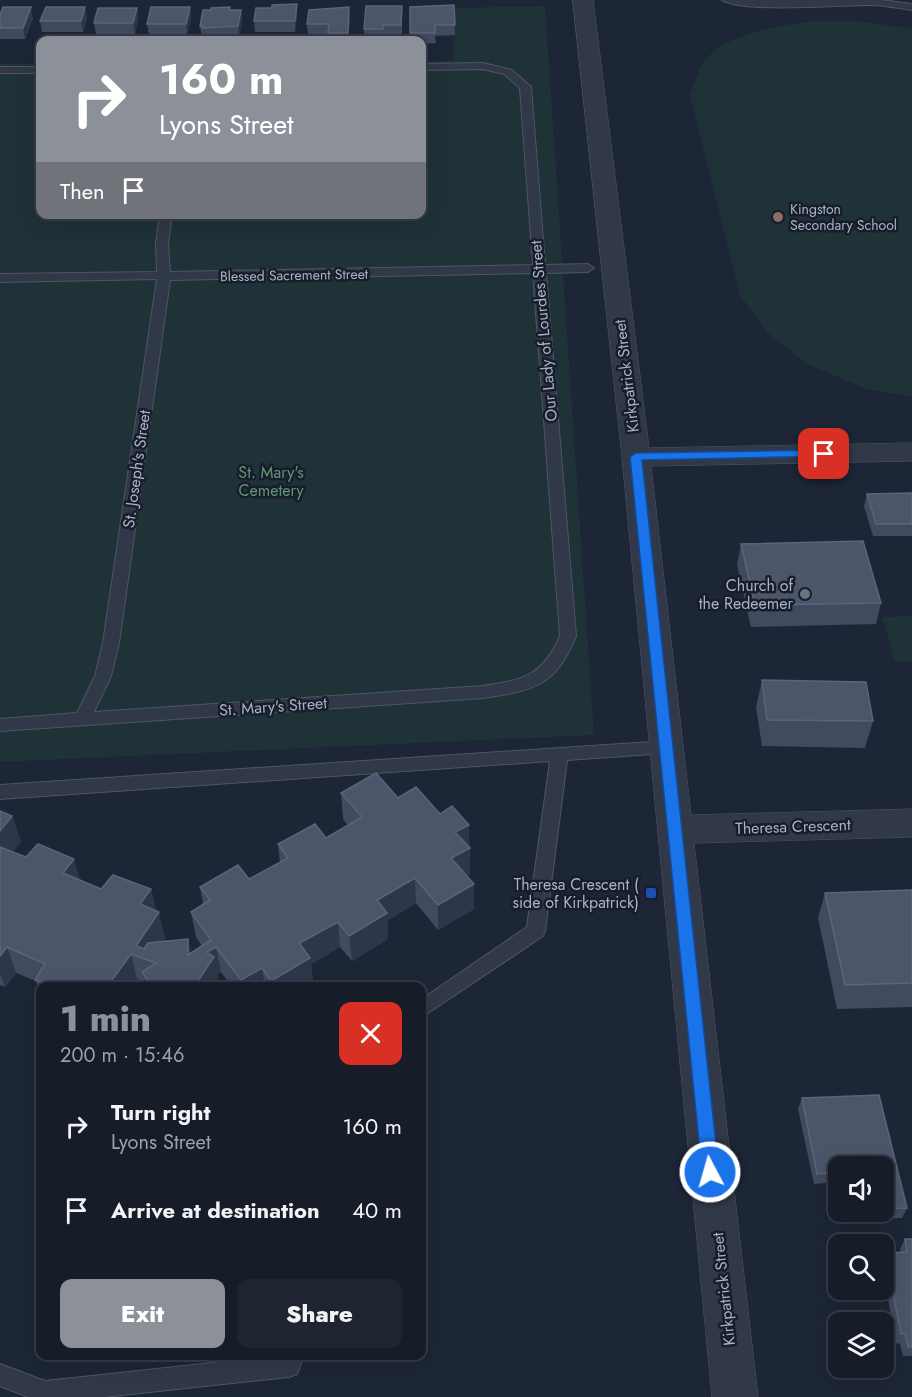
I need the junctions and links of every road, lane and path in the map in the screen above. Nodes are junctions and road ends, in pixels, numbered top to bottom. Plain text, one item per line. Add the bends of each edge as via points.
1 (583, 0) edge
2 (727, 0) edge
3 (874, 1) edge
4 (912, 7) edge
5 (426, 67) edge
6 (0, 70) edge
7 (36, 70) edge
8 (165, 219) edge
9 (537, 267) junction
10 (588, 268) dead end
11 (164, 276) junction
12 (0, 278) edge
13 (912, 452) edge
14 (636, 457) junction
15 (544, 676) joint
16 (82, 719) junction
17 (0, 725) edge
18 (666, 747) junction
19 (559, 754) junction
20 (0, 792) edge
21 (912, 823) edge
22 (674, 830) junction
23 (426, 1006) edge
24 (291, 1360) edge
25 (0, 1375) edge
26 (735, 1397) edge

1 - 14 street, Kirkpatrick Street
2 - 3 lane
3 - 4 lane
5 - 9 lane, Our Lady of Lourdes Street via 483,66 508,72 525,87
6 - 7 lane
8 - 11 lane, St. Joseph's Street
9 - 10 lane, Blessed Sacrement Street
9 - 11 lane, Blessed Sacrement Street
9 - 15 lane, Our Lady of Lourdes Street via 568,636 561,658
11 - 12 lane, Blessed Sacrement Street
11 - 16 lane, St. Joseph's Street via 111,644 103,676
13 - 14 street
14 - 18 street, Kirkpatrick Street
15 - 16 lane, St. Mary's Street via 514,687 483,692
16 - 17 lane, St. Mary's Street
18 - 19 lane
18 - 22 street, Kirkpatrick Street
19 - 20 lane
19 - 23 lane via 536,931
21 - 22 street, Theresa Crescent
22 - 26 street, Kirkpatrick Street
24 - 25 lane via 289,1366 45,1392

